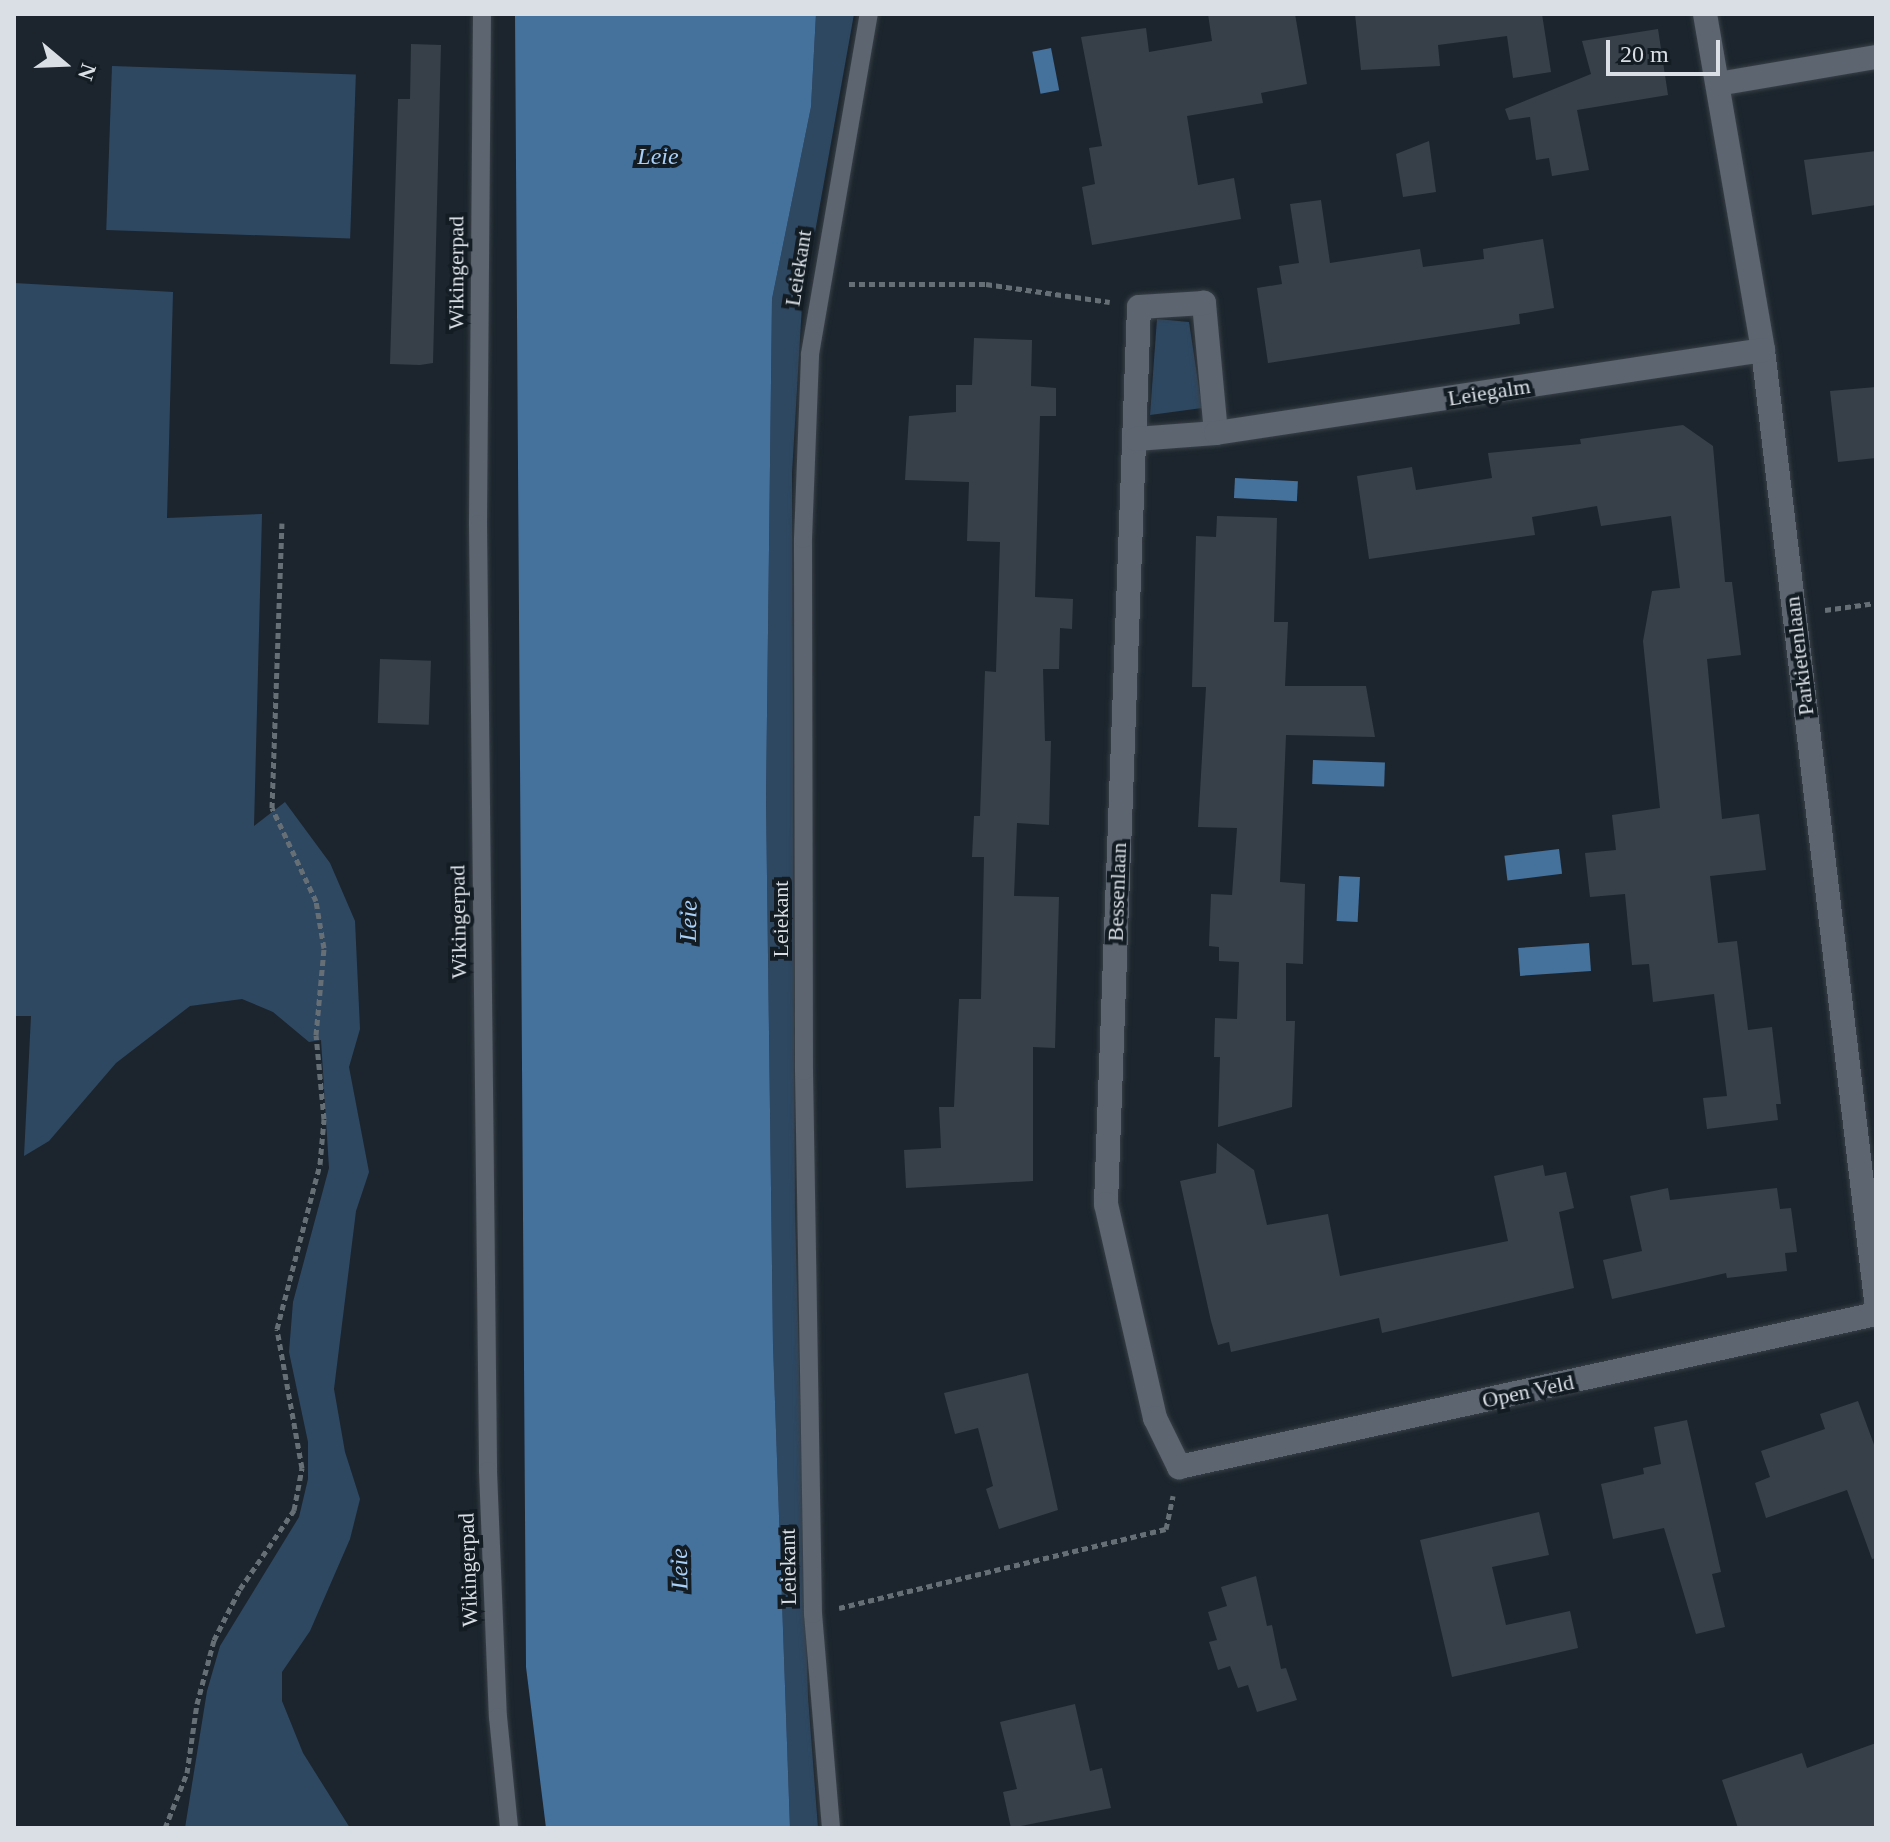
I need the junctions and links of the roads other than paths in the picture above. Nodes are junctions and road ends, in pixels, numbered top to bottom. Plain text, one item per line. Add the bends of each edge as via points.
1 (482, 14) edge
2 (869, 14) edge
3 (1705, 14) edge
4 (1876, 57) edge
5 (1718, 84) junction
6 (1763, 350) junction
7 (1216, 433) junction
8 (1136, 439) junction
9 (1876, 1301) edge
10 (1876, 1314) edge
11 (1179, 1467) joint
12 (509, 1828) edge
13 (831, 1828) edge

1 - 12 lane, Wikingerpad via 478,524 488,1471 498,1717
2 - 13 lane, Leiekant via 810,354 803,539 813,1614
3 - 5 street, Parkietenlaan
4 - 5 street
5 - 6 street, Parkietenlaan
6 - 7 street, Leiegalm
6 - 9 street, Parkietenlaan
7 - 8 street, Leiegalm
7 - 8 street, Bessenlaan via 1204,303 1139,307
8 - 11 street, Bessenlaan via 1106,1204 1155,1418
10 - 11 street, Open Veld

